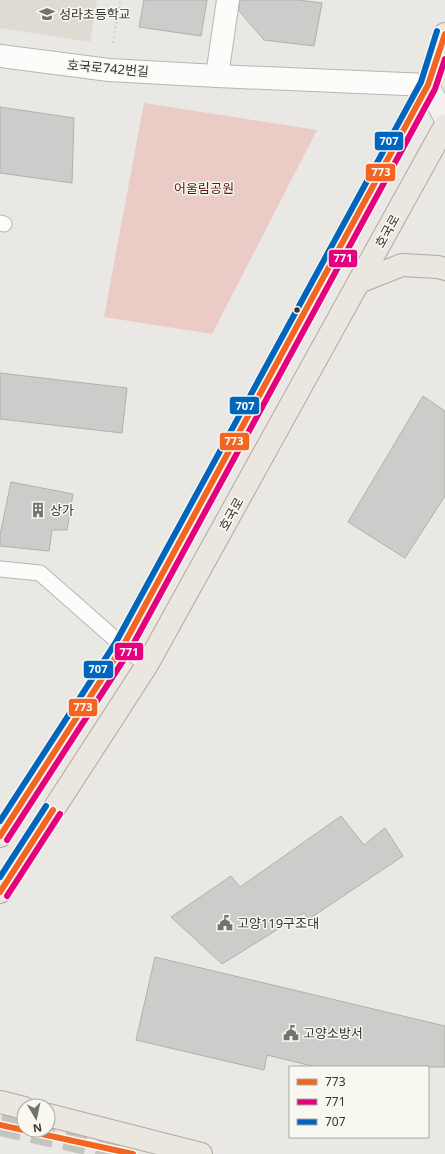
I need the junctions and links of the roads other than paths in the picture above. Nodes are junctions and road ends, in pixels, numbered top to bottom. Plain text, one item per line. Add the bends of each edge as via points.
1 (228, 0) edge
2 (445, 34) edge
3 (0, 56) edge
4 (217, 76) junction
5 (428, 85) junction
6 (445, 118) edge
7 (445, 126) edge
8 (445, 269) edge
9 (359, 282) junction
10 (0, 569) edge
11 (123, 646) junction
12 (147, 665) junction
13 (0, 836) edge
14 (0, 892) edge
15 (0, 1102) edge
16 (16, 1106) edge
17 (56, 1117) edge
18 (201, 1154) edge

1 - 4 street
2 - 5 main road
3 - 4 street, 호국로742번길 via 109,70
4 - 5 street, 호국로742번길
5 - 6 main road
5 - 11 main road
7 - 9 main road, 호국로
8 - 9 main road via 402,265
9 - 12 main road, 호국로
10 - 11 lane via 40,573
11 - 12 lane
11 - 13 main road
12 - 14 main road, 호국로
15 - 16 main road
17 - 18 main road

